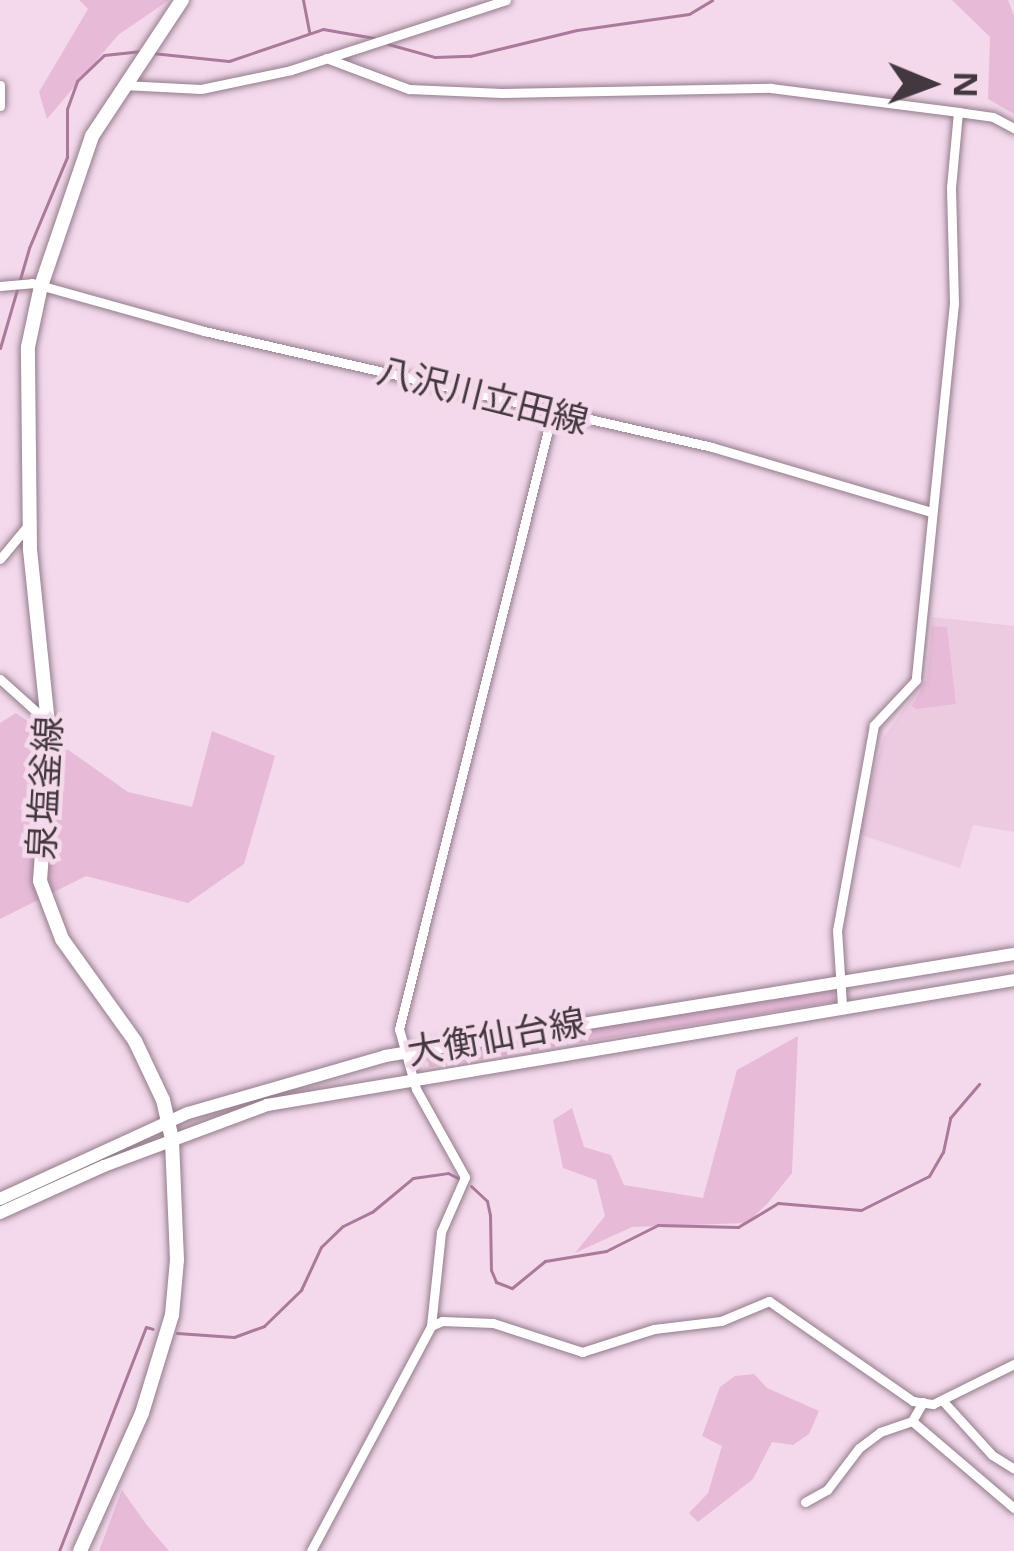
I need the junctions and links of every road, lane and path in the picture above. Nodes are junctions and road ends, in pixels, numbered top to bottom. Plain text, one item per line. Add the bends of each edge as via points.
1 (182, 0) edge
2 (506, 0) edge
3 (326, 58) junction
4 (0, 85) edge
5 (123, 85) junction
6 (0, 106) edge
7 (958, 112) junction
8 (1014, 128) edge
9 (36, 284) junction
10 (3, 285) edge
11 (552, 414) junction
12 (932, 512) junction
13 (29, 524) junction
14 (0, 559) edge
15 (0, 679) edge
16 (50, 723) junction
17 (1014, 954) edge
18 (941, 964) junction
19 (1014, 980) edge
20 (838, 981) junction
21 (945, 990) junction
22 (842, 1005) junction
23 (404, 1052) junction
24 (411, 1077) junction
25 (169, 1121) junction
26 (172, 1139) junction
27 (0, 1199) edge
28 (0, 1213) edge
29 (431, 1326) junction
30 (1014, 1364) edge
31 (942, 1400) junction
32 (923, 1402) junction
33 (912, 1421) junction
34 (1014, 1469) edge
35 (805, 1502) dead end
36 (1014, 1508) edge
37 (80, 1551) edge
38 (311, 1551) edge

1 - 5 main road, 泉塩釜線
2 - 3 street
3 - 5 street via 201,89
3 - 7 street via 410,89 771,88
4 - 6 street
5 - 9 main road, 泉塩釜線 via 92,136
7 - 8 street
7 - 12 street via 954,303
9 - 10 street, 八沢川立田線
9 - 11 street, 八沢川立田線
9 - 13 main road, 泉塩釜線 via 28,347
11 - 12 street, 八沢川立田線 via 712,447
11 - 23 street via 405,994
12 - 20 street via 916,680 874,725 837,930
13 - 14 street
13 - 16 main road, 泉塩釜線
15 - 16 street
16 - 25 main road, 泉塩釜線 via 38,845 44,903 126,1025
17 - 18 main road, 大衡仙台線
18 - 20 main road, 大衡仙台線
18 - 21 street
19 - 21 main road, 大衡仙台線
20 - 22 street
20 - 23 main road, 大衡仙台線
21 - 22 main road, 大衡仙台線
22 - 24 main road, 大衡仙台線
23 - 24 street
23 - 25 main road, 大衡仙台線
24 - 26 main road, 大衡仙台線 via 267,1106
24 - 29 street via 465,1177 441,1232
25 - 26 main road, 泉塩釜線
25 - 27 main road, 大衡仙台線
26 - 28 main road, 大衡仙台線
26 - 37 main road, 泉塩釜線 via 172,1315 142,1413
29 - 32 street via 494,1323 582,1352 654,1329 722,1322 770,1301
29 - 38 street
30 - 31 street
31 - 32 street
31 - 34 street
32 - 33 street
33 - 35 street via 869,1440 827,1490
33 - 36 street

